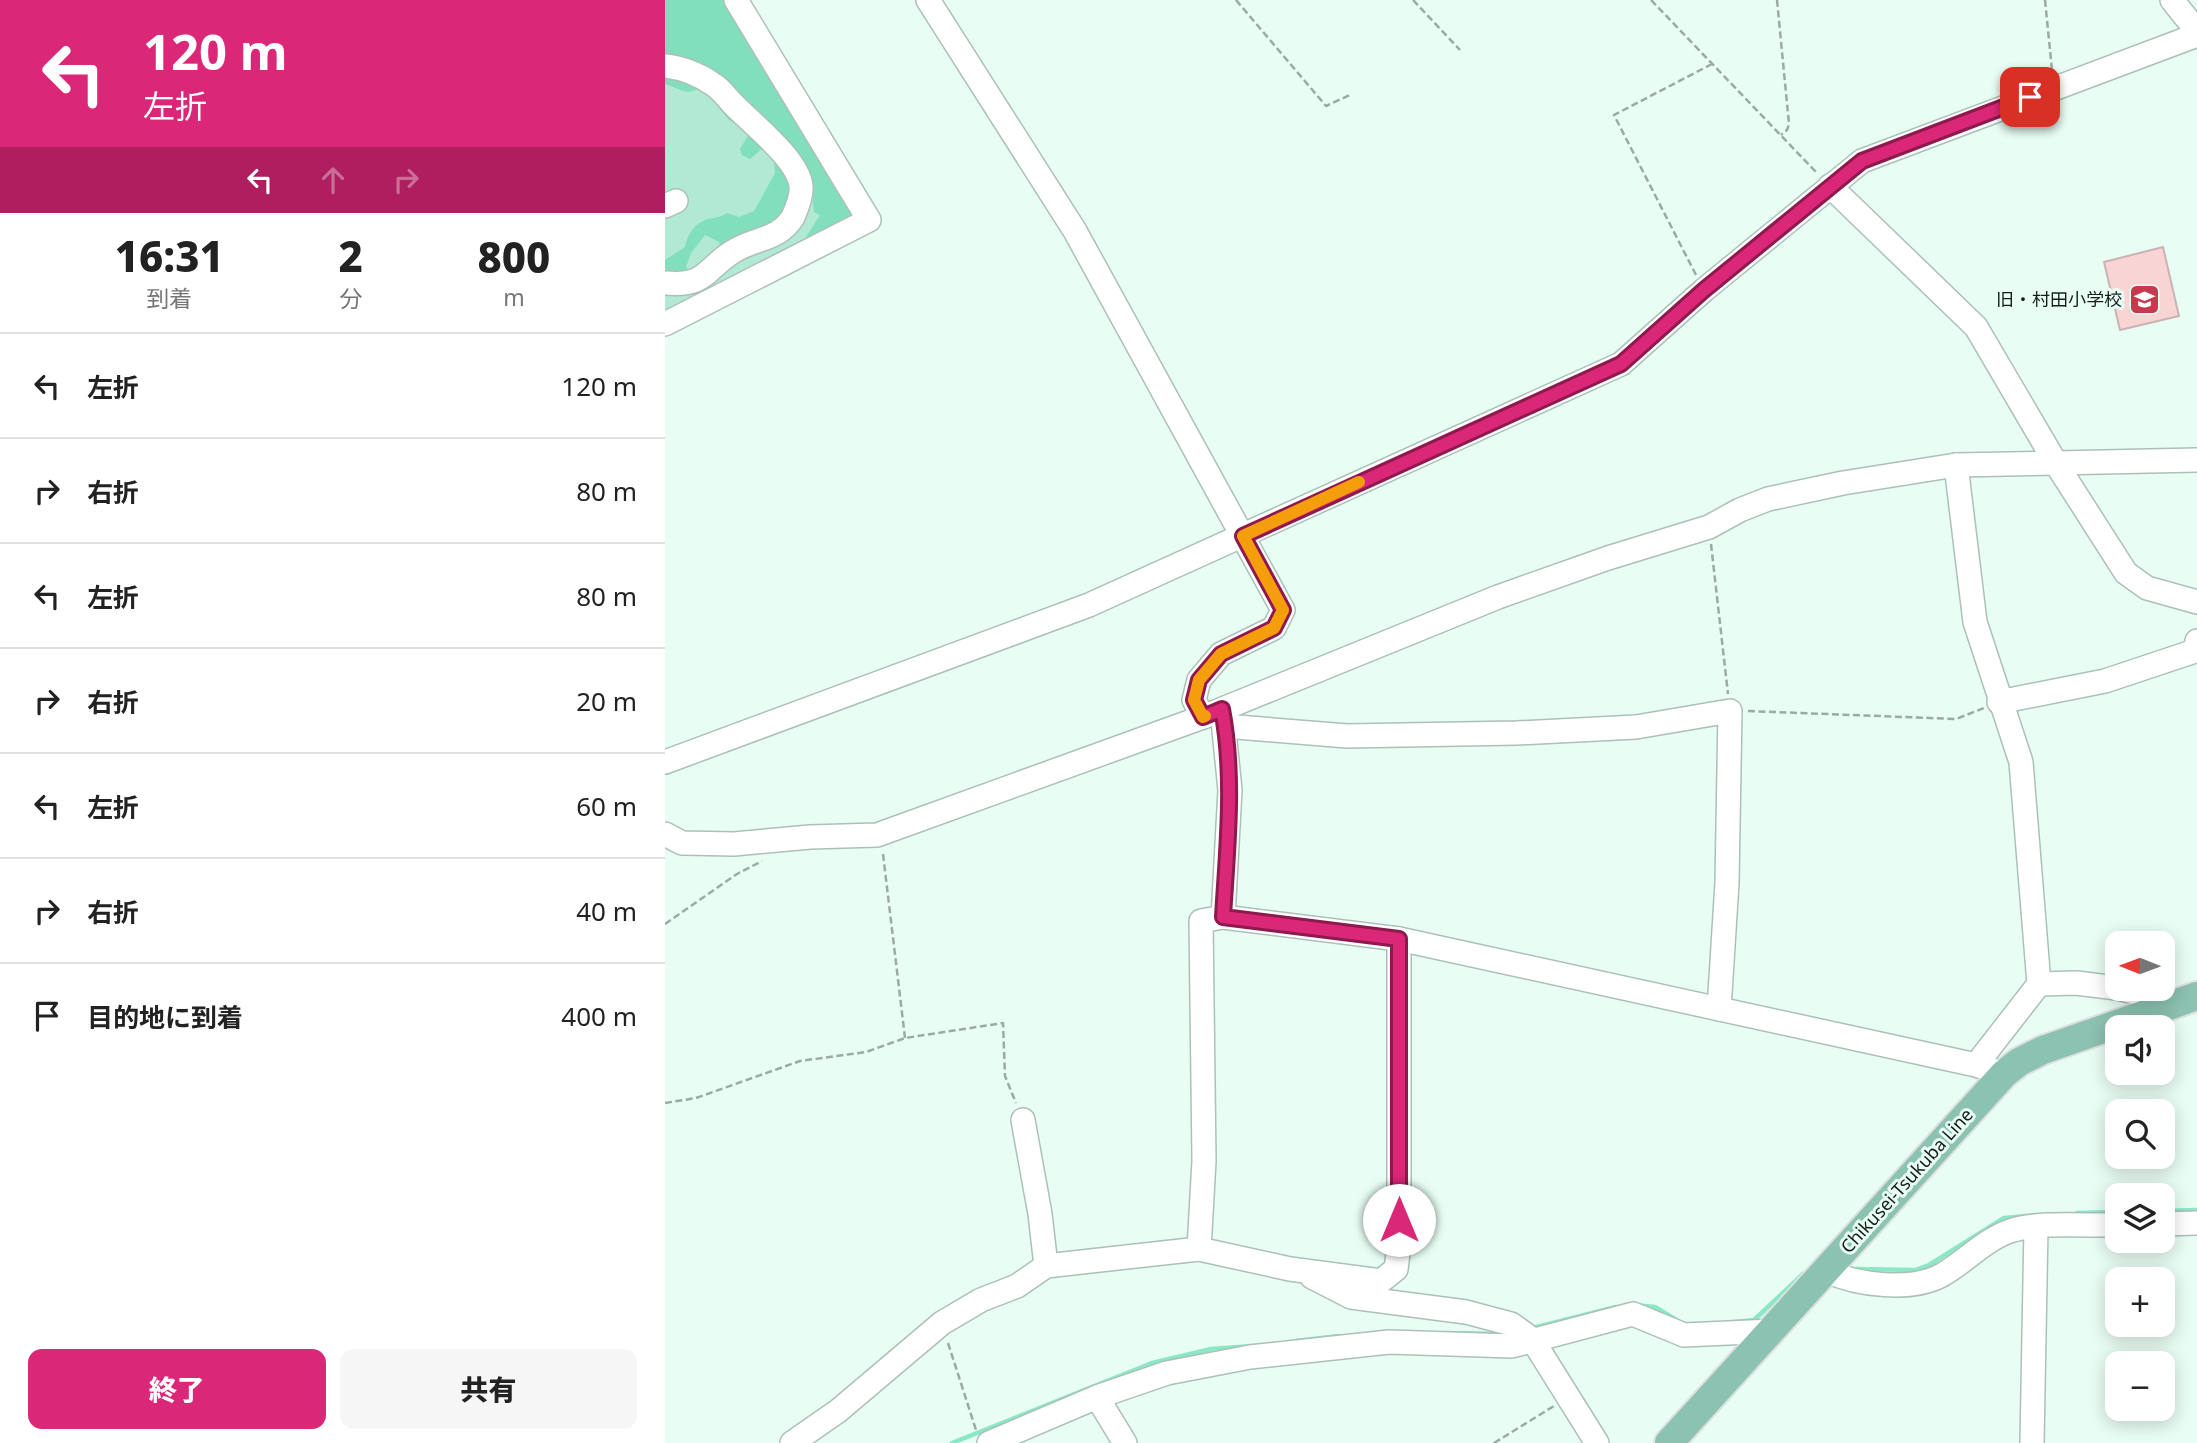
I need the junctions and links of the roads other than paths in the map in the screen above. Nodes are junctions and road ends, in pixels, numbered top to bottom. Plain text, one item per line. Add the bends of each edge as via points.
1 (737, 0) edge
2 (928, 0) edge
3 (2172, 0) edge
4 (2197, 33) edge
5 (665, 66) edge
6 (1830, 186) junction
7 (665, 283) edge
8 (665, 324) edge
9 (2197, 460) edge
10 (1956, 465) junction
11 (2057, 465) junction
12 (1243, 536) junction
13 (2197, 602) edge
14 (2197, 640) edge
15 (1999, 702) junction
16 (1217, 717) junction
17 (665, 762) edge
18 (665, 834) edge
19 (1223, 917) junction
20 (1399, 939) junction
21 (2039, 984) junction
22 (2105, 986) edge
23 (2192, 1001) edge
24 (1719, 1009) junction
25 (1976, 1065) junction
26 (2004, 1074) junction
27 (1023, 1121) road end
28 (2197, 1223) edge
29 (2175, 1224) edge
30 (2105, 1225) edge
31 (2036, 1227) junction
32 (1199, 1249) junction
33 (1046, 1266) junction
34 (1297, 1270) junction
35 (1827, 1270) junction
36 (1772, 1331) junction
37 (1532, 1339) junction
38 (1097, 1397) junction
39 (982, 1436) edge
40 (792, 1443) edge
41 (1125, 1443) edge
42 (1597, 1443) edge
43 (1669, 1443) edge
44 (2032, 1443) edge

1 - 8 street via 869,219
2 - 12 street via 1075,231
3 - 4 street
4 - 6 street via 1862,161
5 - 7 street via 696,74 717,86 780,150 801,184 800,198 783,230 743,246 698,280
6 - 11 street via 1976,327
6 - 12 street via 1621,364
9 - 11 street
10 - 11 street
10 - 15 street via 1975,622
10 - 16 street via 1768,499 1709,527 1498,597
11 - 13 street via 2126,573 2147,589
12 - 16 street via 1283,610 1274,628 1221,654 1199,680 1194,700
12 - 17 street via 1089,605
14 - 15 street via 2195,651 2105,681
15 - 21 street via 2021,762
16 - 18 street via 877,835 734,844 682,843
16 - 19 street via 1230,790
16 - 24 street via 1347,736 1636,727 1730,711
19 - 20 street
19 - 32 street via 1201,921 1204,1161
20 - 24 street
20 - 34 street via 1397,1269 1381,1281
21 - 22 street
21 - 25 street
23 - 26 main road, Chikusei-Tsukuba Line via 2043,1051
24 - 25 street
25 - 26 street
26 - 35 main road, Chikusei-Tsukuba Line
27 - 33 street
28 - 29 street
30 - 31 street
31 - 35 street via 2010,1231 1940,1276 1914,1283 1847,1279
31 - 44 street
32 - 33 street
32 - 34 street
33 - 40 street via 942,1324 838,1411
34 - 37 street via 1351,1297 1493,1318
35 - 36 main road, Chikusei-Tsukuba Line
36 - 37 street via 1683,1335 1633,1314
36 - 43 main road, Chikusei-Tsukuba Line
37 - 38 street via 1512,1346 1389,1342 1250,1357 1167,1373
37 - 42 street
38 - 39 street
38 - 41 street

